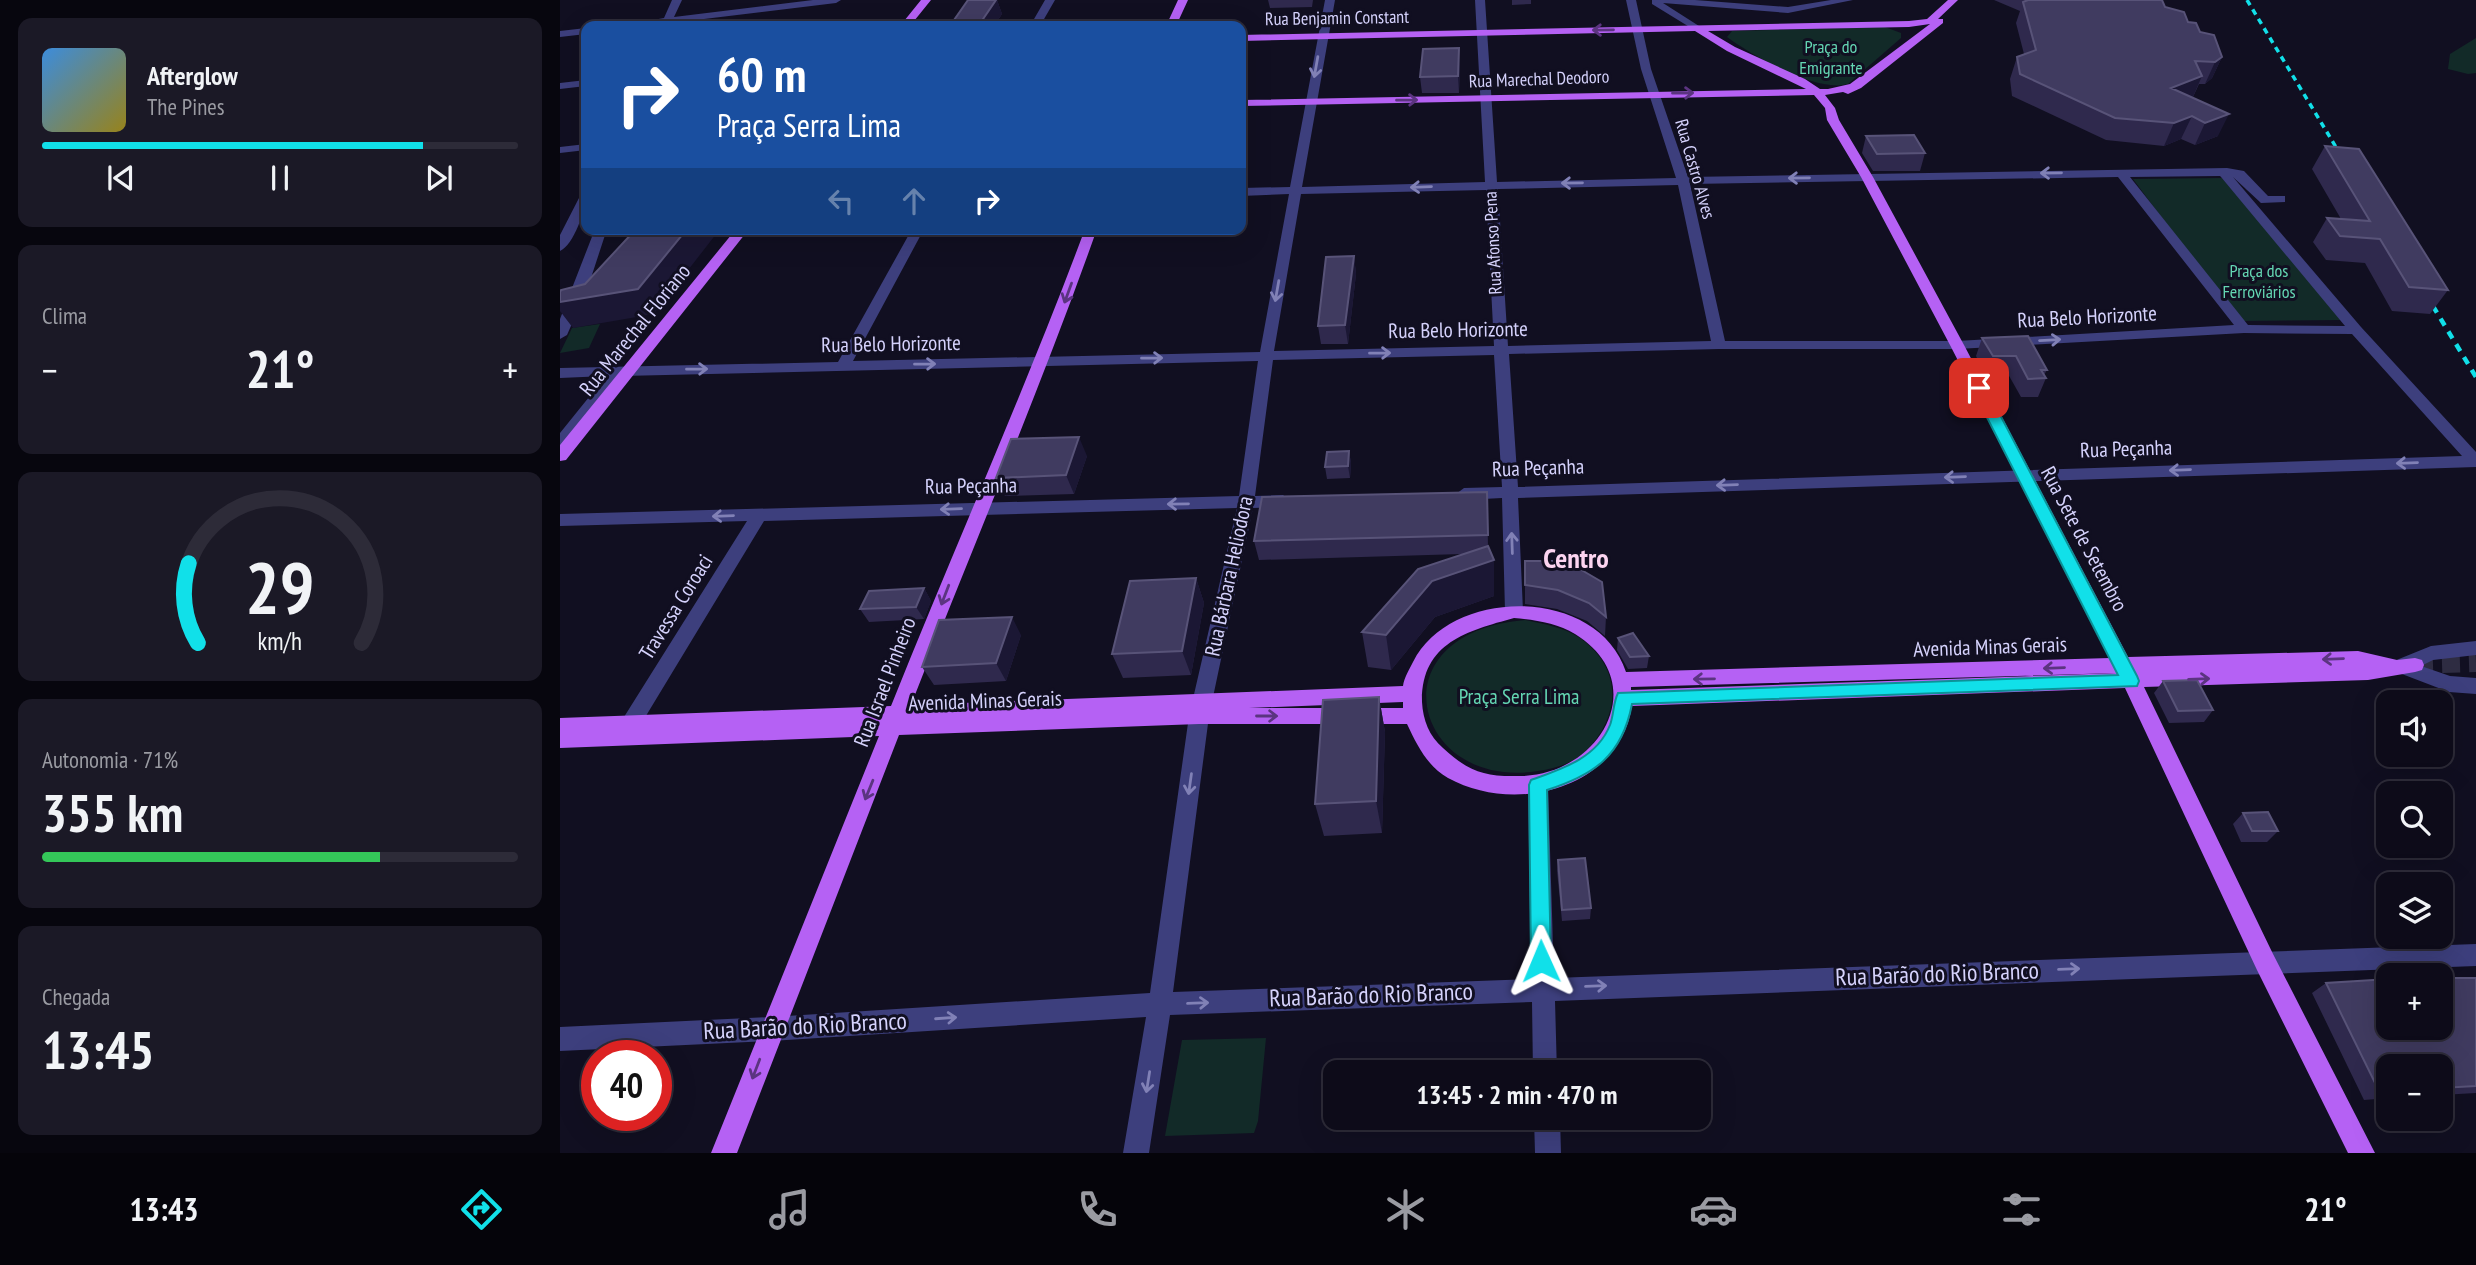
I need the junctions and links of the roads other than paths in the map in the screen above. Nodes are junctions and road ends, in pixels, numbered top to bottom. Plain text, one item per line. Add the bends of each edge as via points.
1 (677, 0) edge
2 (836, 0) edge
3 (926, 0) edge
4 (1050, 0) edge
5 (1183, 0) edge
6 (1329, 0) edge
7 (1480, 0) edge
8 (1652, 0) edge
9 (1658, 0) edge
10 (1848, 0) edge
11 (1954, 0) edge
12 (1964, 0) edge
13 (1634, 2) edge
14 (770, 8) edge
15 (1788, 10) junction
16 (697, 18) edge
17 (667, 21) edge
18 (909, 21) edge
19 (1038, 21) edge
20 (1173, 21) edge
21 (1797, 24) junction
22 (1880, 25) junction
23 (1754, 26) junction
24 (1696, 28) junction
25 (1636, 29) junction
26 (581, 32) edge
27 (1481, 33) junction
28 (560, 34) edge
29 (1322, 37) junction
30 (1246, 38) edge
31 (1910, 43) junction
32 (1731, 49) junction
33 (581, 84) edge
34 (560, 86) edge
35 (1857, 86) junction
36 (1817, 92) junction
37 (1655, 94) junction
38 (1485, 99) junction
39 (1311, 102) junction
40 (1246, 103) edge
41 (1830, 108) junction
42 (581, 147) edge
43 (560, 150) edge
44 (2120, 172) junction
45 (2223, 172) junction
46 (1867, 177) junction
47 (1683, 181) junction
48 (1489, 185) junction
49 (1294, 191) junction
50 (1246, 192) edge
51 (2281, 200) dead end
52 (581, 205) edge
53 (581, 231) edge
54 (598, 235) edge
55 (738, 235) edge
56 (915, 235) edge
57 (1089, 235) edge
58 (562, 239) edge
59 (565, 312) edge
60 (2244, 329) junction
61 (2356, 330) junction
62 (560, 335) edge
63 (1719, 345) junction
64 (1957, 345) junction
65 (1499, 350) junction
66 (1266, 356) junction
67 (1043, 361) junction
68 (843, 366) junction
69 (624, 371) junction
70 (560, 373) edge
71 (560, 443) edge
72 (560, 456) edge
73 (2476, 461) edge
74 (2023, 475) junction
75 (1510, 492) junction
76 (1440, 495) edge
77 (1302, 500) edge
78 (1246, 503) junction
79 (979, 509) junction
80 (759, 515) junction
81 (560, 520) edge
82 (1514, 611) junction
83 (2476, 648) edge
84 (2408, 665) junction
85 (2126, 673) junction
86 (2476, 686) edge
87 (1623, 689) junction
88 (1410, 694) junction
89 (1200, 709) junction
90 (1411, 716) junction
91 (897, 720) junction
92 (631, 723) junction
93 (560, 726) edge
94 (560, 740) edge
95 (1538, 785) junction
96 (2476, 955) edge
97 (2265, 962) junction
98 (1542, 988) junction
99 (1160, 1004) junction
100 (771, 1029) junction
101 (560, 1039) edge
102 (1545, 1060) edge
103 (1547, 1130) edge
104 (724, 1153) edge
105 (1136, 1153) edge
106 (1548, 1153) edge
107 (2362, 1153) edge

1 - 17 street
2 - 14 street
3 - 18 main road
4 - 19 street
5 - 20 main road
6 - 29 street, Rua Bárbara Heliodora
7 - 27 street, Rua Afonso Pena
8 - 24 street
9 - 15 street
10 - 15 street
11 - 22 main road, Rua Benjamin Constant via 1922,23
12 - 31 main road
13 - 25 street, Rua Castro Alves
14 - 16 street
15 - 21 street
21 - 22 main road, Rua Benjamin Constant
21 - 23 main road, Rua Benjamin Constant
22 - 31 main road via 1905,32
23 - 24 main road, Rua Benjamin Constant
23 - 32 main road via 1723,33 1722,39
24 - 25 main road, Rua Benjamin Constant
24 - 32 main road
25 -> 27 main road, Rua Benjamin Constant
25 - 37 street, Rua Castro Alves
26 - 28 street
27 - 29 main road, Rua Benjamin Constant
27 - 38 street, Rua Afonso Pena
29 - 30 main road, Rua Benjamin Constant
29 -> 39 street, Rua Bárbara Heliodora
31 - 35 main road
32 - 36 main road
33 - 34 street
35 - 36 main road, Rua Marechal Deodoro
35 - 41 main road
37 -> 36 main road, Rua Marechal Deodoro
36 - 41 main road
37 - 38 main road, Rua Marechal Deodoro
37 - 47 street, Rua Castro Alves
39 -> 38 main road, Rua Marechal Deodoro
38 - 48 street, Rua Afonso Pena
39 - 40 main road, Rua Marechal Deodoro
39 - 49 street, Rua Bárbara Heliodora
41 - 46 main road, Rua Sete de Setembro
42 - 43 street
44 - 45 street
44 -> 46 street
44 - 60 street
45 - 51 street via 2240,174 2265,200
45 - 61 street
46 -> 47 street
46 - 64 main road, Rua Sete de Setembro
47 -> 48 street
47 - 63 street, Rua Castro Alves
48 -> 49 street
48 - 65 street, Rua Afonso Pena
49 - 50 street
49 -> 66 street, Rua Bárbara Heliodora
52 - 58 street
53 - 58 street
54 - 59 street
55 - 69 main road, Rua Marechal Floriano
56 - 68 street
57 -> 67 main road, Rua Israel Pinheiro
59 - 62 street
60 - 61 street, Rua Belo Horizonte
64 -> 60 street, Rua Belo Horizonte
61 - 73 street
63 - 64 street, Rua Belo Horizonte
63 - 65 street, Rua Belo Horizonte
64 - 74 main road, Rua Sete de Setembro
66 -> 65 street, Rua Belo Horizonte
65 - 75 street, Rua Afonso Pena
67 -> 66 street, Rua Belo Horizonte
66 - 78 street, Rua Bárbara Heliodora
68 -> 67 street, Rua Belo Horizonte
67 - 79 main road, Rua Israel Pinheiro
69 -> 68 street, Rua Belo Horizonte
69 - 70 street, Rua Belo Horizonte
69 - 71 street, Rua Marechal Floriano
69 - 72 main road, Rua Marechal Floriano
73 -> 74 street, Rua Peçanha
74 -> 75 street, Rua Peçanha
74 - 85 main road, Rua Sete de Setembro
75 - 76 street, Rua Peçanha
82 -> 75 street, Rua Afonso Pena
77 - 78 street, Rua Peçanha
78 -> 79 street, Rua Peçanha
78 - 89 street, Rua Bárbara Heliodora
79 -> 80 street, Rua Peçanha
79 -> 91 main road, Rua Israel Pinheiro
80 -> 81 street, Rua Peçanha
80 - 92 street, Travessa Coroaci
82 - 87 main road via 1567,621 1590,635 1608,653
82 - 88 main road via 1464,623 1443,635 1420,662
83 - 84 street, Avenida Minas Gerais via 2431,653
84 - 85 main road, Avenida Minas Gerais via 2368,672
84 - 86 street via 2449,684
85 - 87 main road, Avenida Minas Gerais
85 - 97 main road, Rua Sete de Setembro
87 - 95 main road via 1619,727 1601,753 1573,774
88 - 89 main road, Avenida Minas Gerais
88 - 90 main road
89 -> 90 main road, Avenida Minas Gerais
89 - 91 main road, Avenida Minas Gerais
89 -> 99 street, Rua Bárbara Heliodora
90 - 95 main road via 1423,742 1443,763 1471,779 1504,786
91 - 92 main road, Avenida Minas Gerais
91 - 94 main road, Avenida Minas Gerais
91 -> 100 main road, Rua Israel Pinheiro
92 - 93 main road, Avenida Minas Gerais
95 - 98 street
96 - 97 street, Rua Barão do Rio Branco
98 -> 97 street, Rua Barão do Rio Branco
97 - 107 main road, Rua Sete de Setembro
99 -> 98 street, Rua Barão do Rio Branco
98 - 102 street
100 -> 99 street, Rua Barão do Rio Branco
99 -> 105 street, Rua Bárbara Heliodora
100 - 101 street, Rua Barão do Rio Branco
100 -> 104 main road, Rua Israel Pinheiro
103 - 106 street

